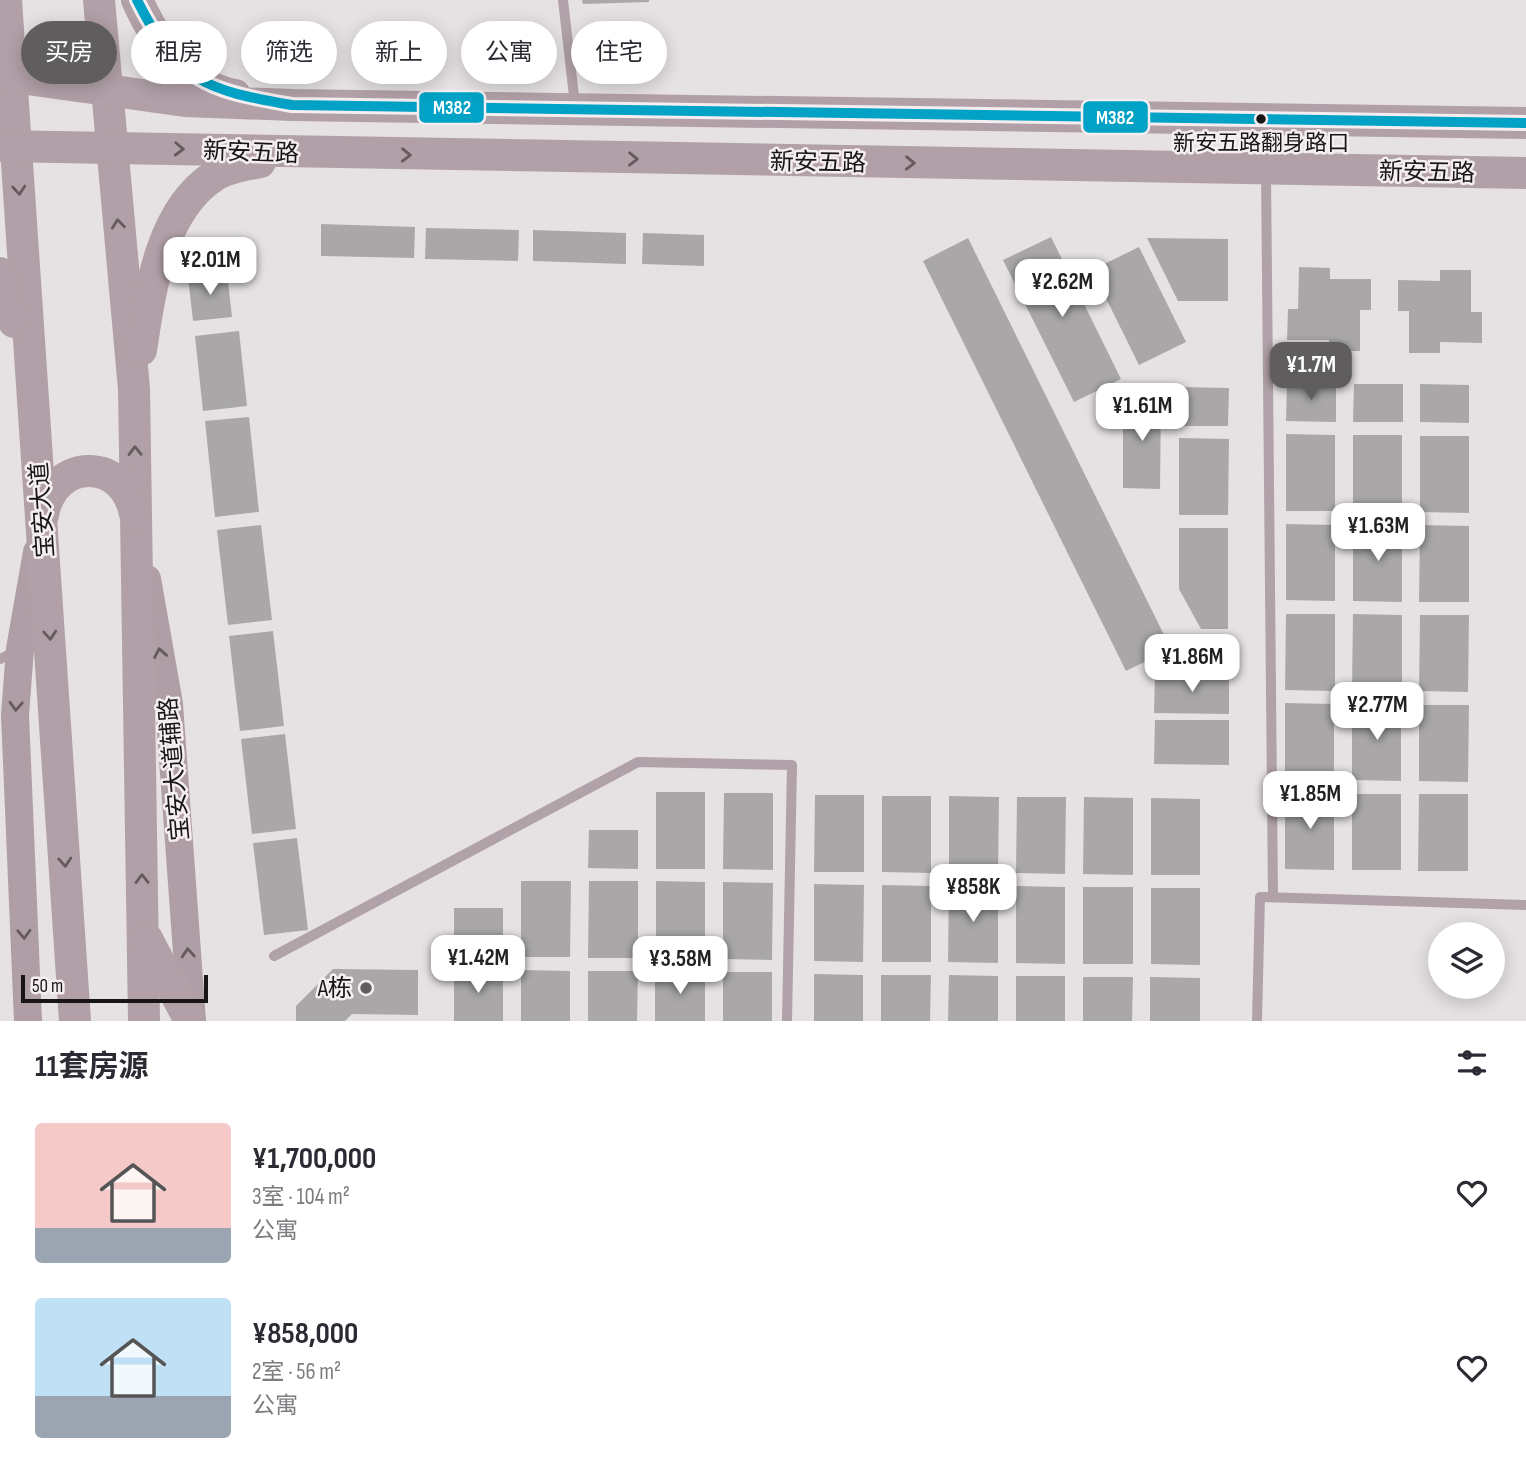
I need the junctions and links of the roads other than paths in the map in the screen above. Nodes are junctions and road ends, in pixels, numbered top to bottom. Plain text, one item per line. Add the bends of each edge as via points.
1 (6, 0) edge
2 (99, 0) edge
3 (137, 0) edge
4 (564, 0) edge
5 (6, 76) edge
6 (106, 89) junction
7 (292, 105) junction
8 (576, 109) junction
9 (1526, 123) edge
10 (8, 146) edge
11 (110, 147) junction
12 (302, 153) junction
13 (1266, 169) junction
14 (1526, 173) edge
15 (0, 274) edge
16 (134, 389) junction
17 (35, 409) junction
18 (42, 518) junction
19 (136, 519) junction
20 (10, 654) edge
21 (1273, 897) junction
22 (1526, 905) edge
23 (143, 932) junction
24 (274, 956) dead end
25 (28, 1021) edge
26 (75, 1021) edge
27 (144, 1021) edge
28 (191, 1021) edge
29 (787, 1021) edge
30 (1257, 1021) edge

1 - 5 main road, 宝安大道
2 - 6 main road
3 - 7 main road via 166,51 187,74 220,92
4 - 8 lane
5 - 6 main road, 新安五路
5 - 10 main road, 宝安大道
6 - 7 main road, 新安五路 via 186,101
6 - 11 main road
7 - 8 main road, 新安五路
8 - 9 main road, 新安五路
10 - 11 main road, 新安五路
10 -> 17 main road, 宝安大道
11 -> 12 main road, 新安五路
16 -> 11 main road
12 -> 13 main road, 新安五路
12 - 16 main road via 215,175 189,200 175,222 153,283
13 - 14 main road, 新安五路
13 - 21 lane
15 - 17 main road
19 -> 16 main road
17 - 18 main road, 宝安大道
18 - 19 main road via 58,483 92,471 104,473 124,487
18 - 20 main road
18 -> 26 main road, 宝安大道
23 -> 19 main road
28 -> 19 main road, 宝安大道辅路 via 169,704
20 -> 25 main road
21 - 22 lane
21 - 30 lane via 1260,897
23 - 27 main road
23 - 28 main road
24 - 29 lane via 638,762 792,765

